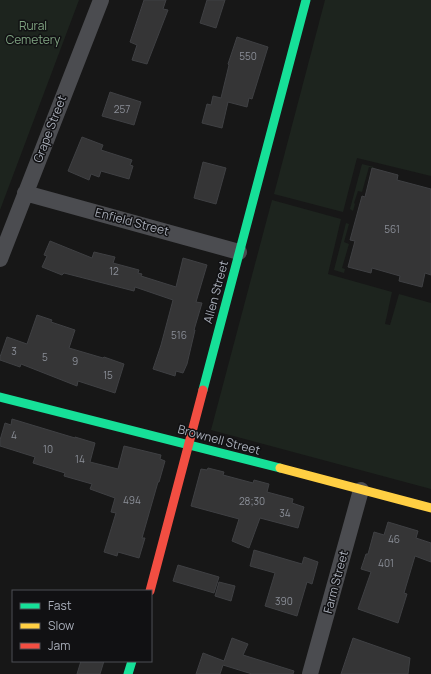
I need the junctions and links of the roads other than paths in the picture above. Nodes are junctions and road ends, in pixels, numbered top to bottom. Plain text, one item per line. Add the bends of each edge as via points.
1 (100, 0) edge
2 (306, 0) edge
3 (25, 192) junction
4 (239, 252) junction
5 (0, 259) edge
6 (0, 398) edge
7 (188, 444) junction
8 (361, 490) junction
9 (431, 508) edge
10 (150, 590) edge
11 (132, 662) edge
12 (128, 674) edge
13 (310, 674) edge

1 - 3 street, Grape Street
2 - 4 street, Allen Street
3 - 4 street, Enfield Street
3 - 5 street, Grape Street
4 - 7 street, Allen Street
6 - 7 street, Brownell Street
7 - 8 street, Brownell Street
7 - 10 street, Allen Street
8 - 9 street, Brownell Street
8 - 13 street, Farm Street
11 - 12 street

